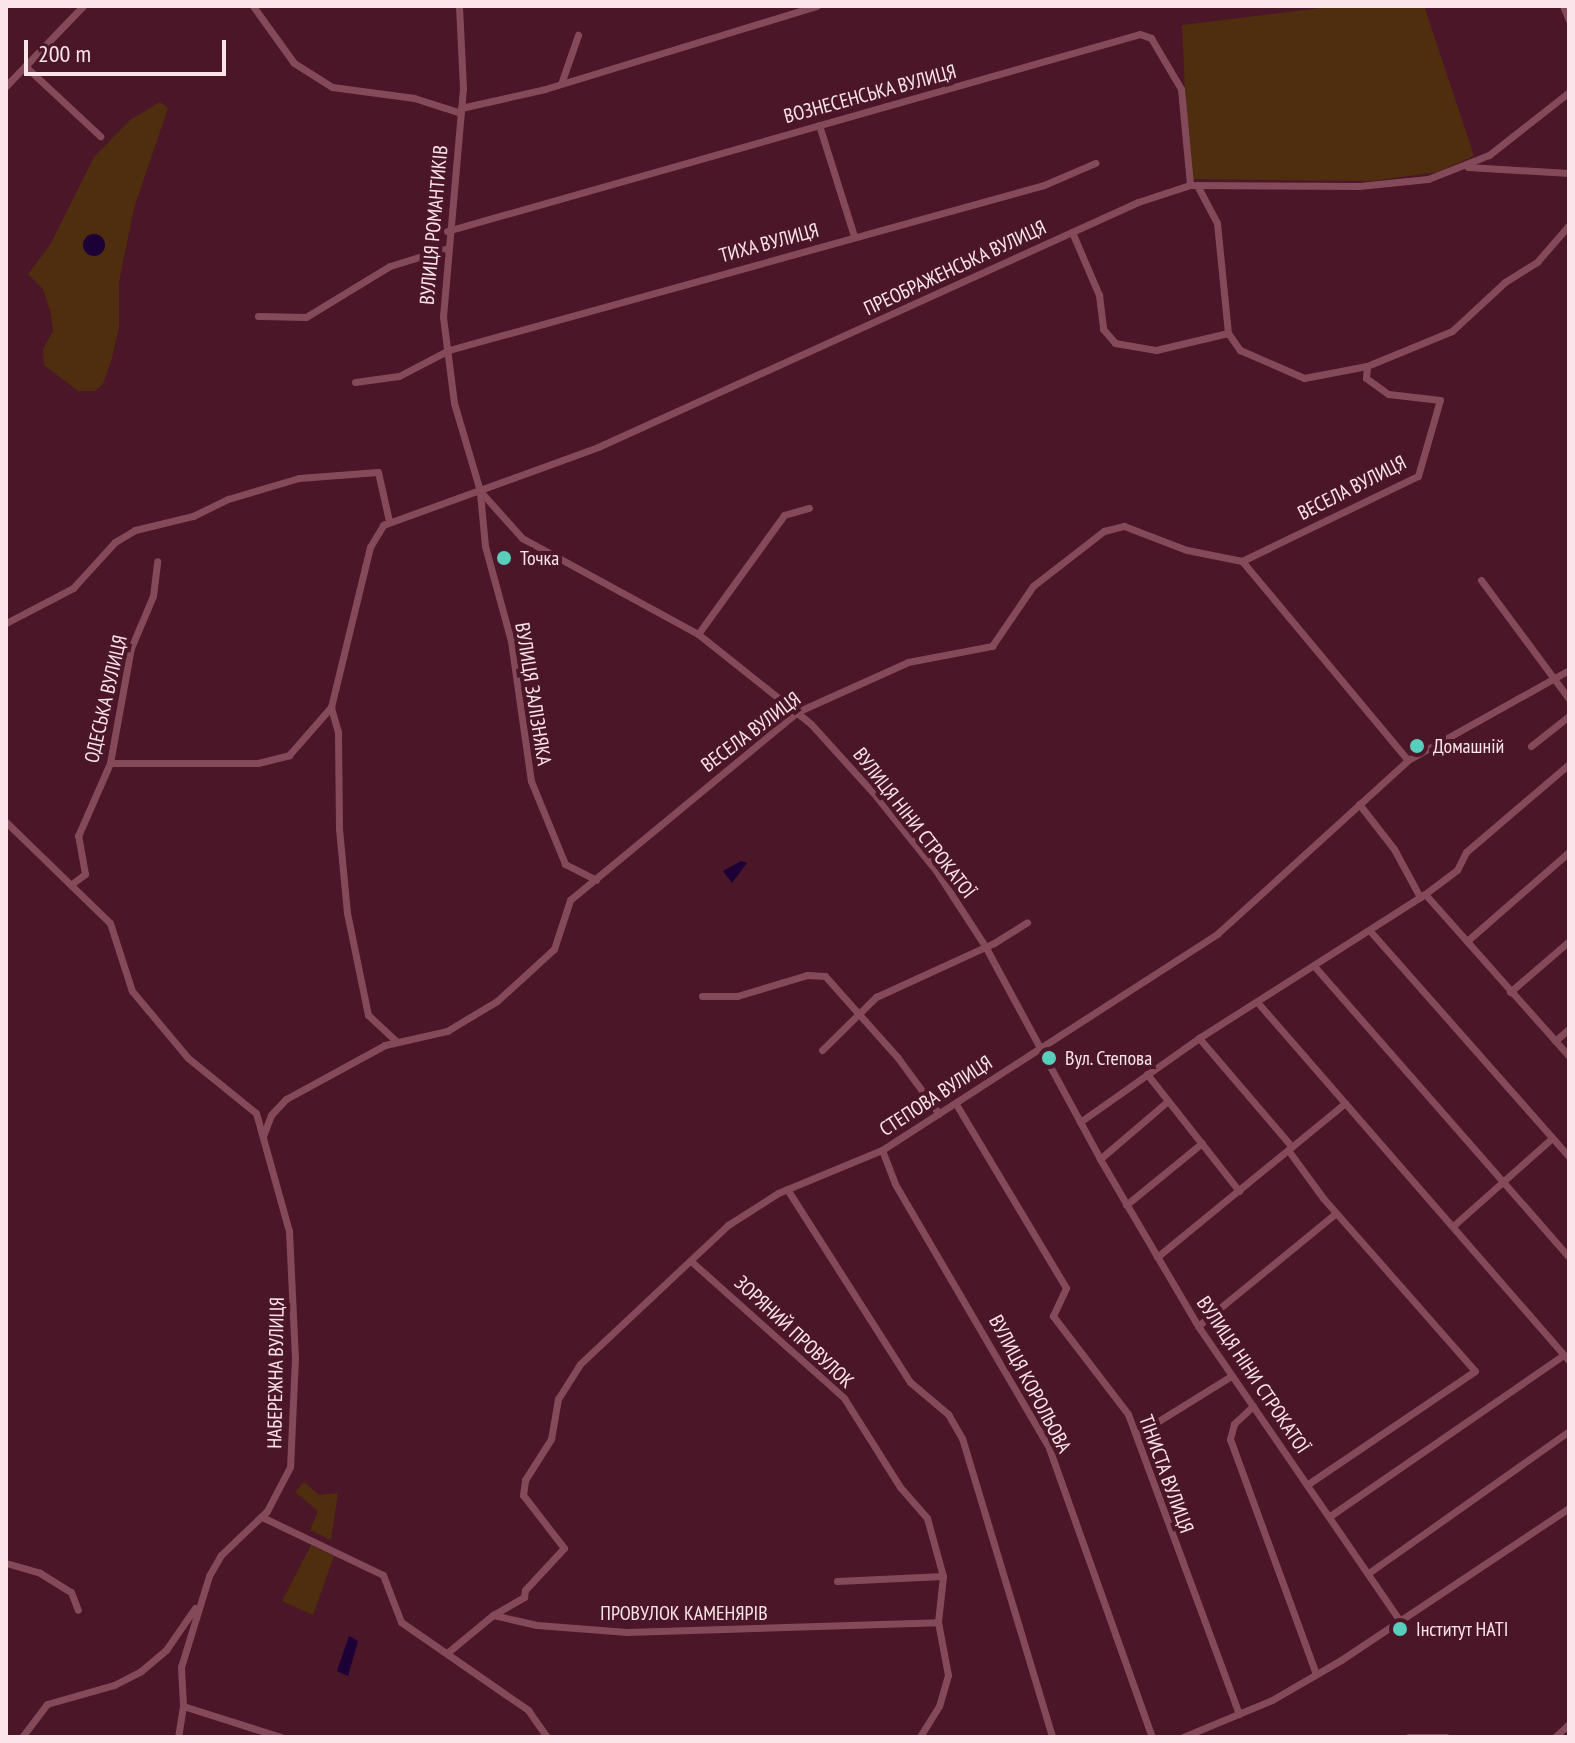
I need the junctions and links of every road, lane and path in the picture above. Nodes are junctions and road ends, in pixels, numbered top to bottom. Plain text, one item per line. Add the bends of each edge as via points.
1 (83, 6) edge
2 (253, 6) edge
3 (459, 6) edge
4 (817, 6) edge
5 (1563, 6) edge
6 (1569, 20) edge
7 (578, 35) dead end
8 (25, 66) junction
9 (557, 85) junction
10 (6, 86) edge
11 (1569, 92) edge
12 (461, 111) junction
13 (819, 125) junction
14 (100, 136) dead end
15 (1095, 163) dead end
16 (1465, 166) junction
17 (1569, 173) edge
18 (1193, 185) junction
19 (1569, 225) edge
20 (447, 231) junction
21 (1072, 232) junction
22 (854, 236) junction
23 (445, 249) junction
24 (258, 316) dead end
25 (1228, 333) junction
26 (449, 350) junction
27 (1367, 366) junction
28 (355, 382) dead end
29 (480, 491) junction
30 (809, 508) dead end
31 (389, 521) junction
32 (157, 561) dead end
33 (1242, 561) junction
34 (1481, 580) dead end
35 (6, 623) edge
36 (698, 634) junction
37 (1569, 670) edge
38 (1553, 677) junction
39 (1569, 682) edge
40 (1558, 687) junction
41 (1569, 699) edge
42 (331, 707) junction
43 (797, 712) junction
44 (1569, 716) edge
45 (1531, 746) dead end
46 (1408, 760) junction
47 (110, 763) junction
48 (1569, 764) edge
49 (1359, 804) junction
50 (6, 822) edge
51 (1569, 852) edge
52 (596, 880) junction
53 (73, 883) junction
54 (1423, 895) junction
55 (1027, 922) dead end
56 (1370, 931) junction
57 (1467, 941) junction
58 (1569, 941) edge
59 (985, 946) junction
60 (1315, 967) junction
61 (1510, 992) junction
62 (702, 996) dead end
63 (1258, 1003) junction
64 (858, 1011) junction
65 (1569, 1029) edge
66 (1199, 1038) junction
67 (396, 1041) junction
68 (1555, 1041) junction
69 (1039, 1049) junction
70 (822, 1050) dead end
71 (1569, 1056) edge
72 (1147, 1074) junction
73 (1168, 1101) junction
74 (1345, 1103) junction
75 (956, 1104) junction
76 (256, 1113) junction
77 (939, 1114) junction
78 (271, 1115) junction
79 (1080, 1122) junction
80 (263, 1136) junction
81 (1552, 1138) junction
82 (1202, 1143) junction
83 (1290, 1149) junction
84 (882, 1150) junction
85 (1569, 1157) edge
86 (1100, 1159) junction
87 (1502, 1181) junction
88 (787, 1189) junction
89 (1239, 1191) junction
90 (1126, 1205) junction
91 (1336, 1213) junction
92 (1453, 1226) junction
93 (1157, 1257) junction
94 (1569, 1257) edge
95 (692, 1262) junction
96 (1198, 1326) junction
97 (1566, 1358) edge
98 (1231, 1376) junction
99 (1253, 1406) junction
100 (1569, 1431) edge
101 (1136, 1435) junction
102 (1308, 1484) junction
103 (1569, 1508) edge
104 (1330, 1516) junction
105 (262, 1517) junction
106 (6, 1563) edge
107 (1370, 1572) junction
108 (943, 1576) junction
109 (837, 1581) dead end
110 (200, 1604) junction
111 (78, 1610) dead end
112 (493, 1615) junction
113 (1400, 1621) junction
114 (938, 1622) junction
115 (447, 1653) junction
116 (1316, 1674) junction
117 (183, 1706) junction
118 (1239, 1714) junction
119 (1569, 1724) edge
120 (544, 1734) edge
121 (22, 1737) edge
122 (178, 1737) edge
123 (281, 1737) edge
124 (533, 1737) edge
125 (920, 1737) edge
126 (1052, 1737) edge
127 (1152, 1737) edge
128 (1183, 1737) edge
129 (1408, 1737) edge
130 (1446, 1737) edge
131 (1555, 1737) edge

1 - 8 street
2 - 12 street via 294,63 332,87 414,98
3 - 12 street, ВУЛИЦЯ РОМАНТИКІВ
4 - 9 street
5 - 6 street
7 - 9 street via 566,77
8 - 10 street
8 - 14 street
9 - 12 street via 476,101
11 - 16 street, ПРЕОБРАЖЕНСЬКА ВУЛИЦЯ via 1489,155
12 - 20 street, ВУЛИЦЯ РОМАНТИКІВ
13 - 18 street, ВОЗНЕСЕНСЬКА ВУЛИЦЯ via 1147,35 1181,89
13 - 20 street, ВОЗНЕСЕНСЬКА ВУЛИЦЯ
13 - 22 street
15 - 22 street, ТИХА ВУЛИЦЯ via 1044,185
16 - 17 street, ПРЕОБРАЖЕНСЬКА ВУЛИЦЯ
16 - 18 street, ПРЕОБРАЖЕНСЬКА ВУЛИЦЯ via 1401,183
18 - 21 street, ПРЕОБРАЖЕНСЬКА ВУЛИЦЯ
18 - 25 street via 1217,223
19 - 27 street via 1537,262 1505,282 1452,331
20 - 23 street, ВУЛИЦЯ РОМАНТИКІВ
21 - 25 street via 1099,295 1103,329 1115,343 1142,350 1176,348 1183,340
21 - 29 street, ПРЕОБРАЖЕНСЬКА ВУЛИЦЯ via 598,447
22 - 26 street, ТИХА ВУЛИЦЯ
23 - 24 street via 390,266 306,317
23 - 26 street, ВУЛИЦЯ РОМАНТИКІВ via 443,317
25 - 27 street via 1252,358 1304,378
26 - 28 street, ТИХА ВУЛИЦЯ via 399,376
26 - 29 street, ВУЛИЦЯ РОМАНТИКІВ via 454,403
27 - 33 street, ВЕСЕЛА ВУЛИЦЯ via 1366,378 1388,394 1440,400 1418,476
29 - 31 street, ПРЕОБРАЖЕНСЬКА ВУЛИЦЯ
29 - 36 street, ВУЛИЦЯ НІНИ СТРОКАТОЇ via 522,538
29 - 52 street, ВУЛИЦЯ ЗАЛІЗНЯКА via 485,546 511,641 531,781 565,864
30 - 36 street via 784,515
31 - 35 street via 381,475 369,471 299,478 115,542 58,598
31 - 42 street via 370,547
32 - 47 street, ОДЕСЬКА ВУЛИЦЯ via 153,596 131,648
33 - 43 street, ВЕСЕЛА ВУЛИЦЯ via 1207,556 1114,527 1033,586 992,646 908,662
33 - 46 street
34 - 38 street
36 - 43 street, ВУЛИЦЯ НІНИ СТРОКАТОЇ
37 - 38 street, СТЕПОВА ВУЛИЦЯ
38 - 40 street
38 - 46 street, СТЕПОВА ВУЛИЦЯ
39 - 40 street
40 - 41 street
42 - 47 street via 289,755 258,763
42 - 67 street via 338,732 347,913 368,1015
43 - 52 street, ВЕСЕЛА ВУЛИЦЯ
43 - 59 street, ВУЛИЦЯ НІНИ СТРОКАТОЇ via 894,818
44 - 45 street
46 - 49 street, СТЕПОВА ВУЛИЦЯ
47 - 53 street, ОДЕСЬКА ВУЛИЦЯ via 82,820 77,849 85,874
48 - 54 street via 1466,852 1457,870
49 - 54 street
49 - 69 street, СТЕПОВА ВУЛИЦЯ via 1217,934
50 - 53 street
51 - 57 street
52 - 67 street, ВЕСЕЛА ВУЛИЦЯ via 570,900 558,939 544,962 497,1001 447,1031
53 - 76 street via 110,923 137,999 188,1058
54 - 56 street
54 - 57 street
55 - 59 street
56 - 60 street
56 - 81 street
57 - 61 street
58 - 61 street
59 - 64 street via 893,987
59 - 69 street, ВУЛИЦЯ НІНИ СТРОКАТОЇ
60 - 63 street
60 - 87 street
61 - 68 street
62 - 64 street via 737,996 817,974 832,980
63 - 66 street
63 - 74 street
64 - 70 street
64 - 77 street
65 - 68 street
66 - 72 street
66 - 83 street
67 - 78 street, ВЕСЕЛА ВУЛИЦЯ via 286,1099
68 - 71 street
69 - 75 street, СТЕПОВА ВУЛИЦЯ
69 - 79 street, ВУЛИЦЯ НІНИ СТРОКАТОЇ
72 - 73 street
72 - 79 street
73 - 82 street
73 - 86 street
74 - 83 street
74 - 92 street
75 - 77 street, СТЕПОВА ВУЛИЦЯ
75 - 101 street, ТІНИСТА ВУЛИЦЯ via 1066,1288 1053,1316 1119,1400
76 - 78 street
76 - 80 street, НАБЕРЕЖНА ВУЛИЦЯ
77 - 84 street, СТЕПОВА ВУЛИЦЯ
78 - 80 street
79 - 86 street, ВУЛИЦЯ НІНИ СТРОКАТОЇ
80 - 105 street, НАБЕРЕЖНА ВУЛИЦЯ via 289,1231 295,1358 290,1467
81 - 85 street
81 - 87 street
82 - 89 street
82 - 90 street
83 - 89 street
83 - 91 street
84 - 88 street, СТЕПОВА ВУЛИЦЯ
84 - 127 street, ВУЛИЦЯ КОРОЛЬОВА via 895,1184 1049,1448
86 - 90 street, ВУЛИЦЯ НІНИ СТРОКАТОЇ
87 - 92 street
87 - 94 street
88 - 95 street, СТЕПОВА ВУЛИЦЯ via 728,1225
88 - 126 street via 910,1382 948,1414 962,1438
89 - 93 street
90 - 93 street, ВУЛИЦЯ НІНИ СТРОКАТОЇ
91 - 96 street
91 - 102 street via 1475,1371
92 - 97 street
93 - 96 street, ВУЛИЦЯ НІНИ СТРОКАТОЇ
95 - 108 street, ЗОРЯНИЙ ПРОВУЛОК via 844,1398 900,1487 927,1518
95 - 112 street, СТЕПОВА ВУЛИЦЯ via 580,1364 558,1399 551,1439 525,1480 523,1495 564,1548 524,1597
96 - 98 street, ВУЛИЦЯ НІНИ СТРОКАТОЇ
97 - 104 street
98 - 99 street, ВУЛИЦЯ НІНИ СТРОКАТОЇ
98 - 101 street
99 - 102 street, ВУЛИЦЯ НІНИ СТРОКАТОЇ
99 - 116 street via 1234,1424 1230,1439
100 - 107 street
101 - 118 street, ТІНИСТА ВУЛИЦЯ
102 - 104 street, ВУЛИЦЯ НІНИ СТРОКАТОЇ
103 - 113 street
104 - 107 street, ВУЛИЦЯ НІНИ СТРОКАТОЇ
105 - 110 street, НАБЕРЕЖНА ВУЛИЦЯ via 221,1555
105 - 115 street via 383,1575 401,1622
106 - 111 street via 40,1573 71,1592
107 - 113 street, ВУЛИЦЯ НІНИ СТРОКАТОЇ
108 - 109 street
108 - 114 street, ЗОРЯНИЙ ПРОВУЛОК
110 - 117 street, НАБЕРЕЖНА ВУЛИЦЯ via 181,1667
110 - 121 street via 166,1650 141,1671 114,1685 47,1704
112 - 114 street, ПРОВУЛОК КАМЕНЯРІВ via 537,1625 627,1632
112 - 115 street
113 - 116 street
114 - 125 street, ЗОРЯНИЙ ПРОВУЛОК via 947,1683
115 - 120 street via 528,1710
116 - 118 street
117 - 122 street, НАБЕРЕЖНА ВУЛИЦЯ
117 - 123 street
118 - 128 street
119 - 131 street
120 - 124 street
129 - 130 street

